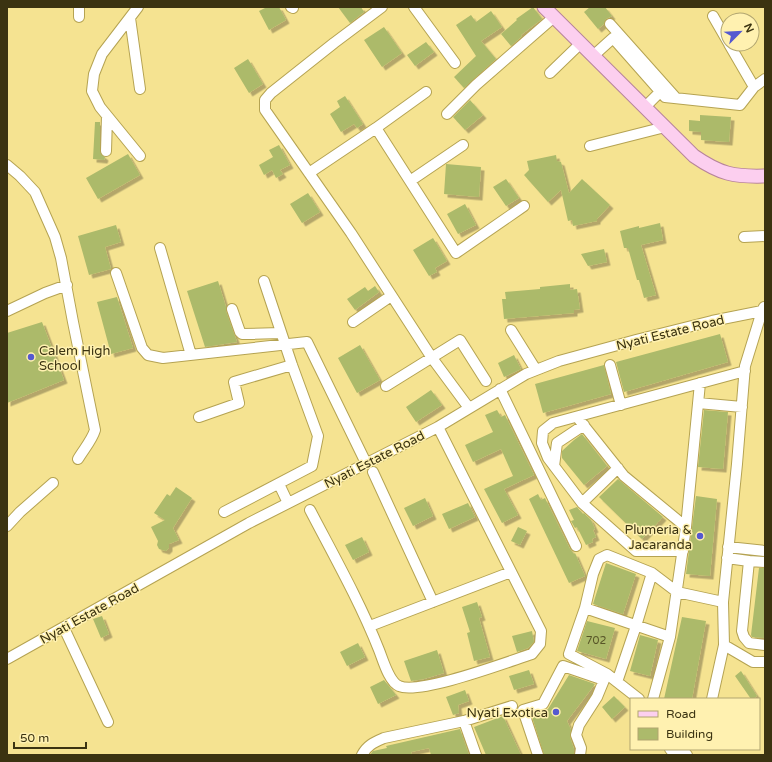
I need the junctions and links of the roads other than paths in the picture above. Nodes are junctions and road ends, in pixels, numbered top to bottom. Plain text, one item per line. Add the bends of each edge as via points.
1 (138, 7) edge
2 (382, 7) edge
3 (414, 7) edge
4 (544, 7) edge
5 (713, 16) dead end
6 (554, 17) junction
7 (130, 18) junction
8 (610, 24) dead end
9 (720, 28) edge
10 (580, 44) junction
11 (734, 52) edge
12 (593, 56) junction
13 (455, 63) dead end
14 (550, 73) dead end
15 (765, 79) edge
16 (754, 87) junction
17 (140, 89) dead end
18 (426, 92) dead end
19 (660, 92) junction
20 (676, 98) junction
21 (645, 107) junction
22 (447, 114) dead end
23 (107, 116) junction
24 (666, 127) junction
25 (376, 128) junction
26 (463, 145) dead end
27 (590, 146) dead end
28 (106, 151) dead end
29 (140, 156) dead end
30 (7, 165) edge
31 (309, 174) junction
32 (765, 176) edge
33 (410, 181) junction
34 (524, 206) dead end
35 (765, 236) edge
36 (744, 237) dead end
37 (160, 248) dead end
38 (116, 273) dead end
39 (264, 281) dead end
40 (67, 286) junction
41 (391, 296) junction
42 (763, 308) edge
43 (232, 309) dead end
44 (7, 311) edge
45 (354, 322) dead end
46 (511, 330) dead end
47 (281, 333) junction
48 (285, 345) junction
49 (191, 355) junction
50 (432, 358) junction
51 (292, 365) junction
52 (610, 365) dead end
53 (536, 370) junction
54 (745, 371) junction
55 (486, 381) dead end
56 (700, 383) junction
57 (386, 386) dead end
58 (500, 389) junction
59 (698, 403) junction
60 (621, 405) junction
61 (742, 407) junction
62 (469, 408) junction
63 (199, 417) dead end
64 (577, 417) junction
65 (584, 425) junction
66 (438, 427) junction
67 (78, 459) dead end
68 (366, 463) junction
69 (554, 466) junction
70 (618, 468) junction
71 (373, 472) dead end
72 (53, 483) dead end
73 (279, 484) junction
74 (288, 503) junction
75 (582, 503) junction
76 (310, 510) dead end
77 (224, 512) dead end
78 (7, 526) edge
79 (686, 527) junction
80 (576, 546) dead end
81 (728, 547) junction
82 (683, 551) junction
83 (765, 551) edge
84 (727, 558) junction
85 (749, 561) junction
86 (765, 562) edge
87 (511, 572) junction
88 (652, 573) junction
89 (677, 592) junction
90 (433, 602) junction
91 (723, 602) junction
92 (585, 608) junction
93 (370, 626) junction
94 (636, 626) junction
95 (64, 628) junction
96 (670, 637) junction
97 (724, 644) junction
98 (765, 645) edge
99 (7, 659) edge
100 (765, 662) edge
101 (617, 682) junction
102 (638, 698) edge
103 (653, 698) edge
104 (712, 698) edge
105 (512, 706) dead end
106 (464, 721) junction
107 (108, 722) dead end
108 (362, 755) edge
109 (476, 755) edge
110 (538, 755) edge
111 (580, 755) edge

1 - 7 street
2 - 31 street via 265,100 265,110
3 - 13 street
4 - 6 main road
5 - 9 street
6 - 10 main road
6 - 22 street via 476,85
7 - 17 street
7 - 23 street via 102,54 94,74 92,91
8 - 20 street
10 - 12 main road
10 - 14 street
11 - 16 street
12 - 19 street via 613,38
12 - 21 main road
15 - 16 street
16 - 20 street via 740,105
18 - 25 street
19 - 20 street via 665,97
19 - 21 street
21 - 24 main road
23 - 28 street
23 - 29 street
24 - 27 street
24 - 32 main road via 694,156 708,166 744,177
25 - 31 street
25 - 33 street
26 - 33 street
30 - 40 street via 35,192 40,201 62,258
31 - 41 street
33 - 34 street via 456,253
35 - 36 street
37 - 49 street
38 - 49 street via 142,348 148,355 163,358
39 - 47 street
40 - 44 street
40 - 67 street via 95,430
41 - 45 street
41 - 50 street
42 - 53 street, Nyati Estate Road via 636,340
42 - 54 street, Nyati Estate Road
43 - 47 street via 242,334
46 - 53 street
47 - 48 street
48 - 49 street
48 - 51 street
48 - 68 street via 306,342
50 - 55 street via 460,340
50 - 57 street
50 - 62 street
51 - 63 street via 234,382 239,403
51 - 73 street via 318,436 312,466
52 - 60 street
53 - 58 street, Nyati Estate Road
54 - 56 street
54 - 61 street, Nyati Estate Road
56 - 59 street
56 - 60 street
58 - 62 street, Nyati Estate Road
58 - 80 street
59 - 61 street
59 - 79 street
60 - 64 street
61 - 81 street, Nyati Estate Road
62 - 66 street, Nyati Estate Road
64 - 65 street
64 - 69 street via 553,423 543,431 542,443
65 - 69 street via 557,443
65 - 70 street
66 - 68 street, Nyati Estate Road
66 - 87 street
68 - 74 street, Nyati Estate Road
69 - 75 street
70 - 75 street
70 - 79 street via 624,476
71 - 90 street
72 - 78 street
73 - 74 street
73 - 77 street
74 - 95 street, Nyati Estate Road via 190,555
75 - 82 street via 636,551
76 - 93 street
79 - 82 street
81 - 83 street
81 - 84 street, Nyati Estate Road
82 - 89 street
84 - 85 street
84 - 91 street, Nyati Estate Road
85 - 86 street
85 - 98 street via 742,631 749,643
87 - 90 street
87 - 93 street via 541,632 540,644 532,654 442,683 409,688 399,686 392,680
88 - 89 street
88 - 92 street via 606,555 599,559 593,574
88 - 94 street
89 - 91 street
89 - 96 street
90 - 93 street
91 - 97 street, Nyati Estate Road
92 - 94 street
92 - 101 street via 569,654
94 - 96 street
94 - 101 street
95 - 99 street, Nyati Estate Road
95 - 107 street
96 - 103 street
97 - 100 street via 753,662
97 - 104 street, Nyati Estate Road
101 - 102 street
105 - 106 street
106 - 108 street via 384,738 372,743
106 - 109 street
110 - 111 street via 523,710 543,704 563,666 604,680 576,735 581,748

